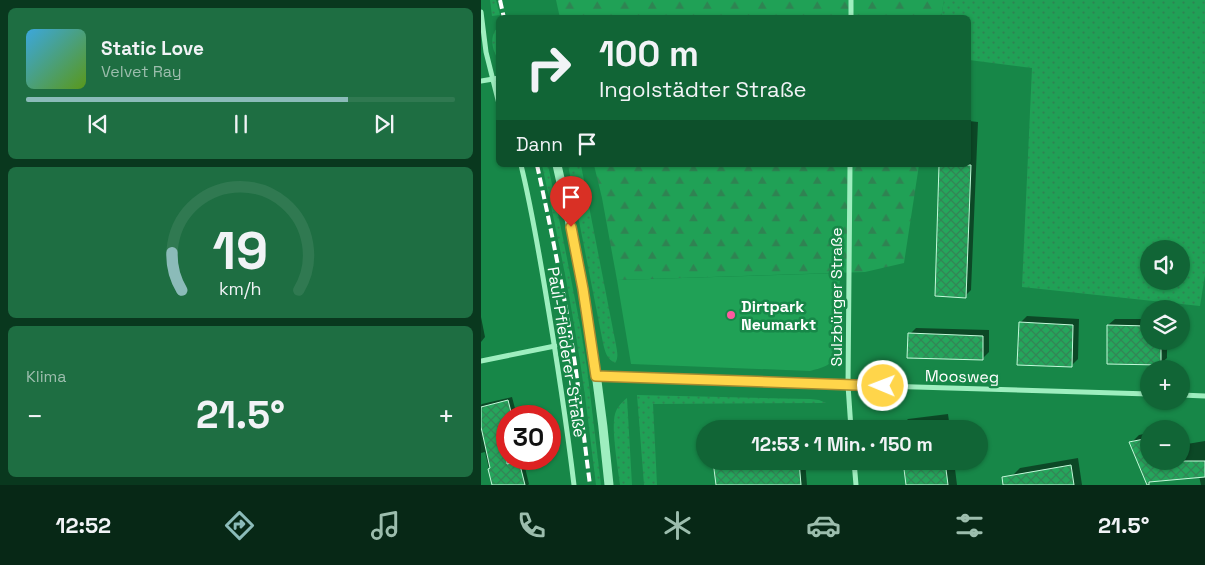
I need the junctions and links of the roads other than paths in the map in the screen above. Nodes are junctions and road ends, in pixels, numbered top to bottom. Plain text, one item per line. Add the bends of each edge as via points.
1 (851, 0) edge
2 (481, 12) edge
3 (851, 15) edge
4 (496, 78) edge
5 (492, 79) junction
6 (481, 82) edge
7 (496, 93) edge
8 (521, 167) edge
9 (557, 167) edge
10 (849, 167) edge
11 (555, 346) junction
12 (481, 361) edge
13 (596, 376) junction
14 (848, 386) junction
15 (1140, 394) edge
16 (1190, 395) edge
17 (1205, 396) edge
18 (850, 420) edge
19 (855, 470) edge
20 (575, 485) edge
21 (609, 485) edge
22 (856, 485) edge

1 - 3 street
2 - 5 street
4 - 5 street
5 - 6 street
5 - 7 street
8 - 11 street, Paul-Pfleiderer-Straße
9 - 13 street via 583,289
10 - 14 street, Sulzbürger Straße
11 - 12 street
11 - 20 street, Paul-Pfleiderer-Straße
13 - 14 street, Moosweg
13 - 21 street
14 - 15 street, Moosweg
14 - 18 street, Sulzbürger Straße
16 - 17 street
19 - 22 street

